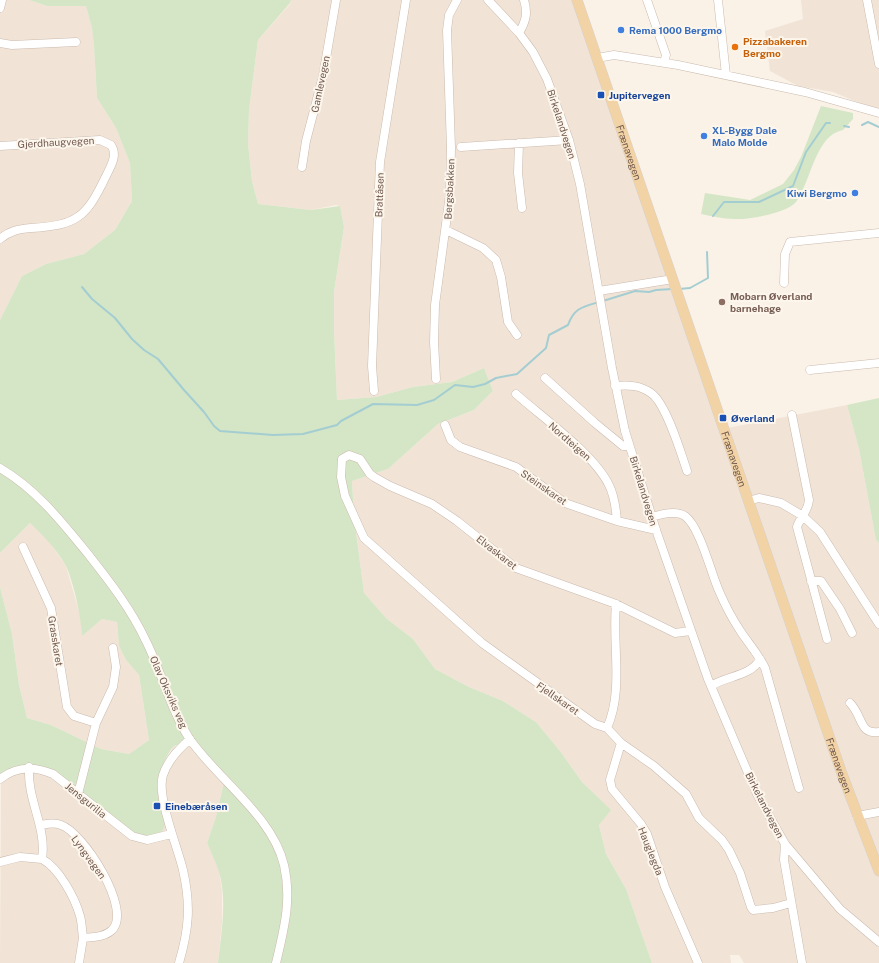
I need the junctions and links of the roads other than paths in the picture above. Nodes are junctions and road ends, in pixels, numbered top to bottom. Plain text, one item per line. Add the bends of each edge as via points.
1 (2, 0) edge
2 (336, 0) edge
3 (406, 0) edge
4 (457, 0) edge
5 (488, 0) edge
6 (524, 0) edge
7 (577, 0) edge
8 (647, 0) edge
9 (718, 0) edge
10 (867, 0) edge
11 (0, 8) edge
12 (519, 33) junction
13 (76, 42) dead end
14 (0, 43) edge
15 (597, 58) junction
16 (879, 59) edge
17 (664, 63) junction
18 (879, 64) edge
19 (726, 75) junction
20 (879, 113) edge
21 (569, 140) junction
22 (519, 143) junction
23 (0, 146) edge
24 (461, 147) dead end
25 (302, 167) dead end
26 (522, 208) dead end
27 (446, 230) junction
28 (879, 233) edge
29 (0, 239) edge
30 (673, 279) junction
31 (784, 283) dead end
32 (599, 291) junction
33 (517, 335) dead end
34 (879, 363) edge
35 (810, 370) dead end
36 (545, 378) dead end
37 (436, 379) dead end
38 (616, 386) junction
39 (374, 391) dead end
40 (516, 394) dead end
41 (792, 415) dead end
42 (445, 425) dead end
43 (629, 446) junction
44 (342, 459) joint
45 (0, 468) edge
46 (687, 471) dead end
47 (748, 501) junction
48 (803, 516) junction
49 (652, 517) junction
50 (617, 521) junction
51 (656, 530) junction
52 (23, 547) dead end
53 (811, 580) junction
54 (616, 604) junction
55 (879, 624) edge
56 (690, 631) junction
57 (852, 633) dead end
58 (827, 639) dead end
59 (113, 648) dead end
60 (760, 659) junction
61 (711, 686) junction
62 (850, 704) dead end
63 (96, 723) junction
64 (607, 728) junction
65 (879, 732) edge
66 (190, 739) junction
67 (621, 743) junction
68 (29, 767) junction
69 (0, 779) edge
70 (799, 788) dead end
71 (78, 794) junction
72 (879, 812) edge
73 (857, 816) junction
74 (40, 825) junction
75 (171, 834) junction
76 (785, 844) junction
77 (42, 859) junction
78 (0, 862) edge
79 (879, 871) edge
80 (791, 903) junction
81 (83, 938) junction
82 (879, 942) edge
83 (79, 963) edge
84 (179, 963) edge
85 (276, 963) edge
86 (698, 963) edge
87 (802, 963) edge

1 - 11 street
2 - 25 street, Gamlevegen via 323,76
3 - 39 street, Brattåsen via 380,162 372,366
4 - 27 street, Bergsbakken via 449,16 447,30 451,148
5 - 12 street, Birkelandvegen
6 - 12 street via 527,15
7 - 15 main road, Frænavegen
8 - 17 street via 666,55
9 - 19 street
10 - 16 street
12 - 21 street, Birkelandvegen via 542,68
13 - 14 street via 12,45
15 - 17 street via 614,55
15 - 30 main road, Frænavegen
16 - 18 street
17 - 19 street
19 - 20 street via 805,92
21 - 22 street
21 - 32 street, Birkelandvegen via 580,184
22 - 24 street
22 - 26 street via 518,173
23 - 29 street, Gjerdhaugvegen via 100,140 111,145 114,154 112,164 95,198 78,218 60,225 18,230
27 - 33 street via 483,248 496,260 508,322
27 - 37 street, Bergsbakken via 436,305
28 - 31 street via 790,242 785,254
30 - 32 street
30 - 47 main road, Frænavegen
32 - 38 street, Birkelandvegen
34 - 35 street
36 - 43 street via 623,446
38 - 43 street, Birkelandvegen
38 - 46 street via 640,387 652,393 661,405
40 - 50 street, Nordteigen via 594,462 609,485
41 - 48 street via 809,494
42 - 50 street, Steinskaret via 451,440 460,447 516,467 565,504
43 - 49 street, Birkelandvegen
44 - 54 street, Elvaskaret via 349,454 360,459 374,477 432,504 457,520 516,568
44 - 64 street, Fjellskaret via 341,477 345,496 364,538 482,643 595,724
45 - 66 street, Olav Oksviks veg via 24,483 51,509 120,595 134,615 179,720
47 - 48 street via 759,498 781,503
47 - 73 main road, Frænavegen
48 - 53 street via 799,519 797,527
48 - 55 street via 820,532
49 - 51 street, Birkelandvegen
49 - 60 street via 678,513 691,522 723,599
50 - 51 street, Steinskaret
51 - 56 street, Birkelandvegen
52 - 63 street, Grasskaret via 51,608 67,707 74,716
53 - 57 street via 821,581
53 - 58 street
54 - 56 street, Elvaskaret via 675,633
54 - 64 street via 615,703
56 - 61 street, Birkelandvegen
59 - 63 street via 116,667 113,687
60 - 61 street via 754,668 718,680
60 - 70 street via 765,668
61 - 76 street, Birkelandvegen via 757,794
62 - 65 street via 859,714 865,730 870,733
63 - 71 street
64 - 67 street, Fjellskaret
66 - 75 street via 173,756 163,775 161,785
66 - 85 street, Olav Oksviks veg via 265,826 281,858 288,907
67 - 80 street, Fjellskaret via 686,794 699,818 729,850 740,873 750,907 757,910
67 - 86 street, Hauglegda via 610,780 612,789 647,834 665,887
68 - 69 street, Jensgurilia via 9,772
68 - 71 street, Jensgurilia via 53,774
68 - 74 street via 29,789
71 - 75 street, Jensgurilia via 132,836 147,840
72 - 73 street
73 - 79 main road, Frænavegen
74 - 77 street via 44,848
74 - 81 street, Lyngvegen via 62,825 73,833 103,873 114,895 118,911 114,929 105,935
75 - 84 street via 183,868 189,912 186,938
76 - 80 street via 784,860
76 - 82 street, Birkelandvegen via 840,909
77 - 78 street via 20,857
77 - 81 street via 48,862 65,884 80,916
80 - 87 street
81 - 83 street

